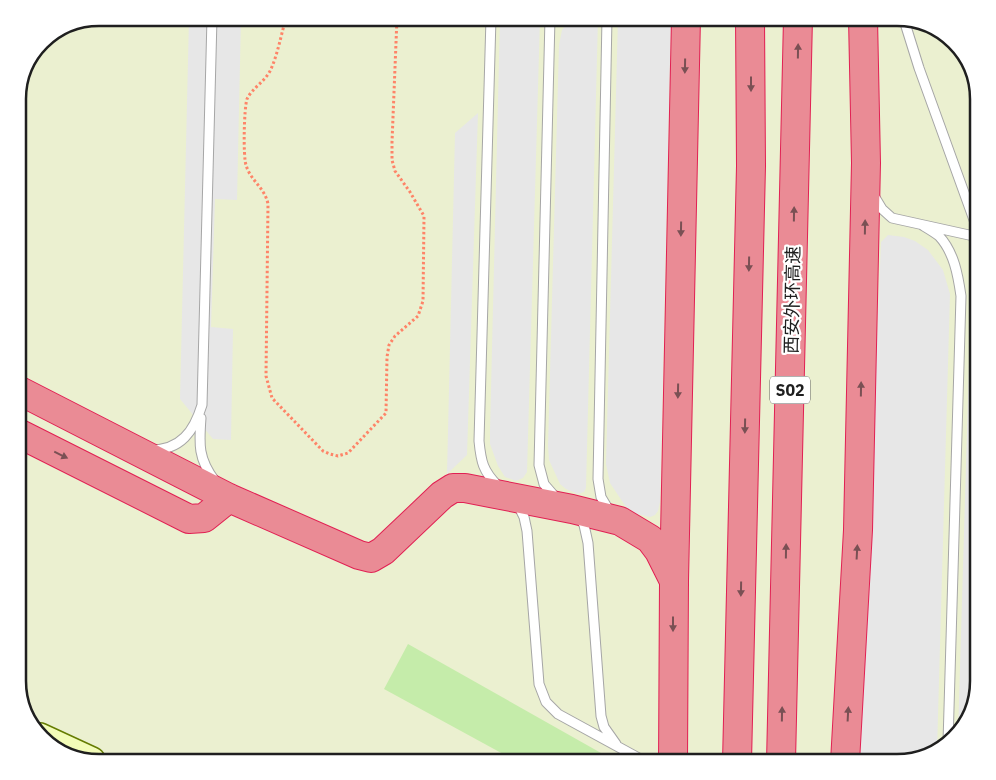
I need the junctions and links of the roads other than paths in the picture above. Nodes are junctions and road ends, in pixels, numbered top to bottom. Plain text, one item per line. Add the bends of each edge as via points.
1 (212, 26) edge
2 (491, 26) edge
3 (550, 26) edge
4 (551, 26) edge
5 (608, 26) edge
6 (686, 26) edge
7 (750, 26) edge
8 (798, 26) edge
9 (863, 26) edge
10 (906, 27) edge
11 (550, 30) junction
12 (866, 167) junction
13 (970, 209) edge
14 (922, 225) junction
15 (970, 235) edge
16 (26, 394) edge
17 (202, 406) junction
18 (26, 437) edge
19 (137, 450) junction
20 (510, 496) junction
21 (229, 498) junction
22 (572, 508) junction
23 (620, 521) junction
24 (674, 581) junction
25 (948, 732) edge
26 (619, 747) junction
27 (632, 754) edge
28 (673, 754) edge
29 (737, 754) edge
30 (781, 754) edge
31 (846, 754) edge

1 - 17 lane
2 - 20 lane via 479,441 480,461 488,476
3 - 11 lane
4 - 11 lane
5 - 23 lane via 598,478 601,497 608,511
6 -> 24 highway
7 -> 29 highway, S02 via 751,166
30 -> 8 highway, 西安外环高速 / S02
9 - 12 highway
10 - 13 lane
11 - 22 lane via 539,465 544,484 556,499
12 - 14 lane via 873,193 882,209 892,218
31 -> 12 highway via 858,530
14 - 15 lane
14 - 25 lane via 938,236 948,249 961,296
16 - 19 highway
17 - 19 lane via 197,423 187,437 172,446
17 - 21 lane via 199,446 203,461
18 -> 21 highway via 189,519 204,518
19 - 21 highway
20 - 21 highway via 453,488 371,558
20 - 22 highway
20 - 26 lane via 524,517 539,684 546,702 558,714
22 - 23 highway
22 - 26 lane via 584,526 588,543 601,716 604,727
23 - 24 highway via 650,539
24 -> 28 highway
26 - 27 lane

